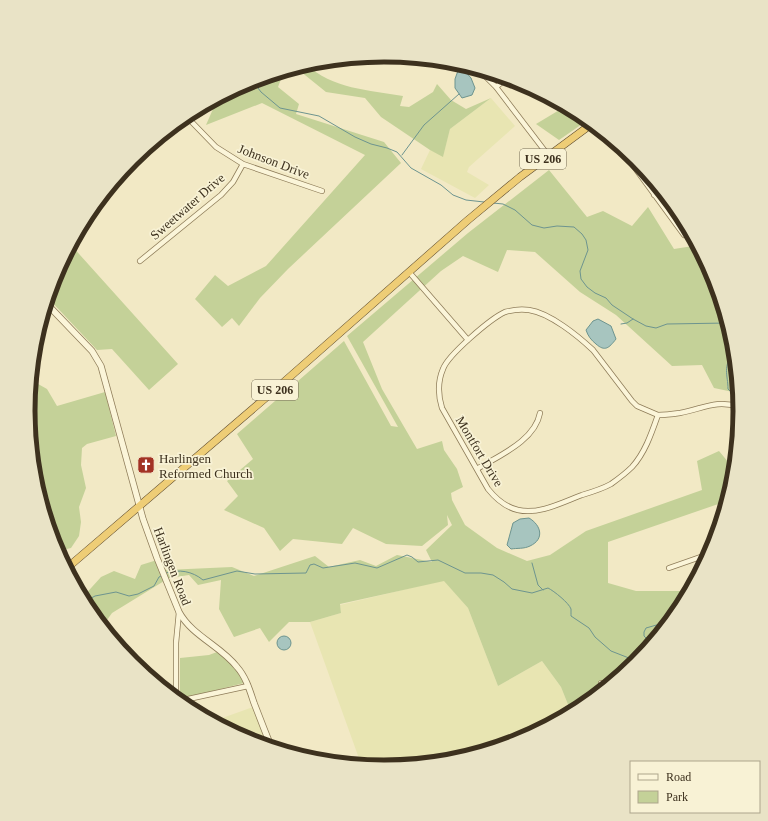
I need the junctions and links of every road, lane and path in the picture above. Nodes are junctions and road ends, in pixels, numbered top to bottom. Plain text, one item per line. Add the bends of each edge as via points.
1 (486, 77) edge
2 (502, 82) edge
3 (496, 87) junction
4 (190, 120) edge
5 (587, 127) edge
6 (548, 155) junction
7 (243, 164) junction
8 (636, 169) edge
9 (322, 192) dead end
10 (654, 194) joint
11 (684, 235) dead end
12 (140, 261) dead end
13 (409, 272) junction
14 (51, 308) edge
15 (468, 340) junction
16 (733, 405) edge
17 (540, 413) dead end
18 (658, 415) junction
19 (477, 469) junction
20 (139, 506) junction
21 (700, 557) edge
22 (71, 565) edge
23 (669, 568) dead end
24 (179, 612) junction
25 (248, 686) junction
26 (176, 690) edge
27 (188, 699) edge
28 (269, 740) edge

1 - 3 street
2 - 3 street
3 - 6 street
4 - 7 street, Johnson Drive via 216,147
5 - 6 highway, US 206
6 - 13 highway, US 206 via 496,196
7 - 9 street, Johnson Drive
7 - 12 street, Sweetwater Drive via 233,182 221,195
8 - 10 street
10 - 11 street
13 - 15 street
13 - 20 highway, US 206
14 - 20 street, Harlingen Road via 92,352 101,366
15 - 18 street, Montfort Drive via 505,312 538,312 554,320 585,343 637,406
15 - 19 street, Montfort Drive via 454,353 443,369 438,395 442,408
16 - 18 street, Montfort Drive via 717,404 681,413
17 - 19 street via 530,433 515,447
18 - 19 street, Montfort Drive via 641,454 632,467 619,478 606,487 548,508 524,511 511,508 493,495
20 - 22 highway, US 206
20 - 24 street, Harlingen Road
21 - 23 street
24 - 25 street, Harlingen Road via 190,627 237,666
24 - 26 street
25 - 27 street
25 - 28 street, Harlingen Road

